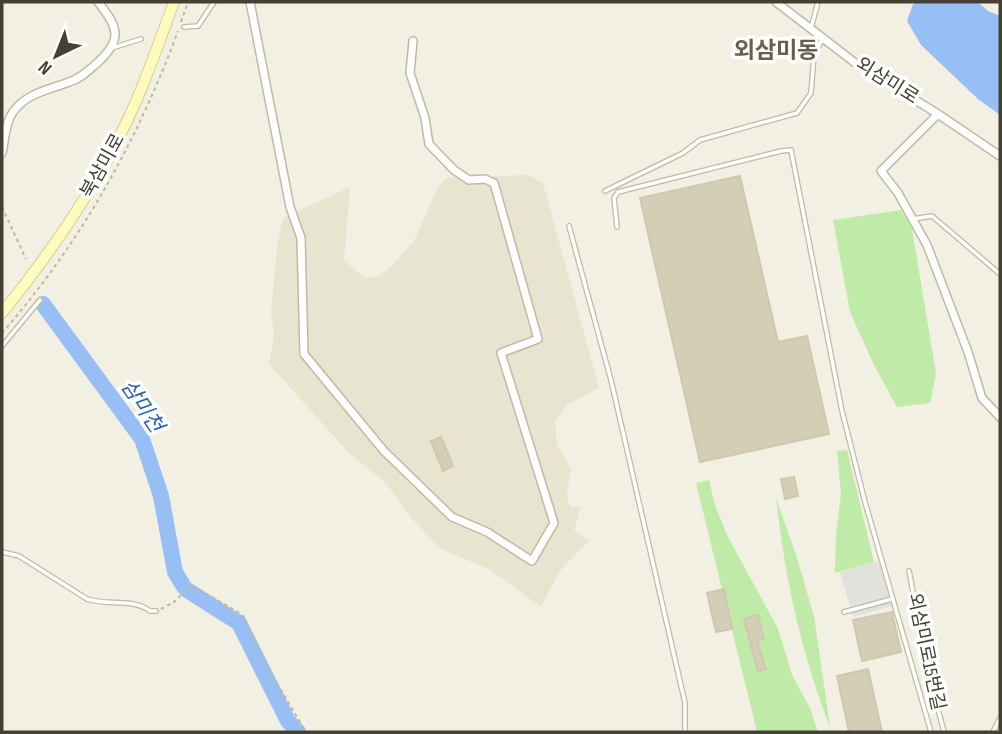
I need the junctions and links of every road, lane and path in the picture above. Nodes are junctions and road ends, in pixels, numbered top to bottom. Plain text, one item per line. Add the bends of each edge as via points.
1 (98, 2) edge
2 (174, 2) edge
3 (214, 2) edge
4 (250, 2) edge
5 (776, 2) edge
6 (818, 2) edge
7 (184, 27) dead end
8 (811, 28) junction
9 (823, 38) junction
10 (141, 39) dead end
11 (413, 41) dead end
12 (112, 48) junction
13 (939, 114) junction
14 (2, 153) edge
15 (1000, 156) edge
16 (605, 191) dead end
17 (2, 207) edge
18 (913, 219) junction
19 (569, 226) dead end
20 (617, 227) dead end
21 (26, 258) dead end
22 (1000, 274) edge
23 (40, 285) dead end
24 (40, 300) joint
25 (2, 313) edge
26 (2, 346) edge
27 (1000, 417) edge
28 (2, 552) edge
29 (909, 571) dead end
30 (892, 599) junction
31 (156, 611) joint
32 (844, 612) dead end
33 (1000, 718) edge
34 (306, 732) edge
35 (685, 732) edge
36 (931, 732) edge
37 (944, 732) edge
38 (993, 732) edge

1 - 12 street via 115,25
2 - 25 street, 북삼미로 via 137,98 99,175 58,240
3 - 7 lane via 198,26
4 - 11 street via 290,207 301,238 304,354 384,451 452,517 532,561 554,523 500,353 538,339 494,184 485,179 469,180 429,144 410,73
5 - 8 street, 외삼미로
6 - 8 lane
8 - 9 street, 외삼미로
9 - 13 street, 외삼미로
9 - 16 lane via 814,55 811,93 797,113 700,140
10 - 12 lane
12 - 14 street via 79,78 21,103 9,120
13 - 15 street, 외삼미로
13 - 18 street via 881,172
17 - 21 path
18 - 22 lane via 932,216
18 - 27 street via 982,398
19 - 35 lane via 611,380 685,703
20 - 30 lane via 614,198 618,192 791,150 842,411
23 - 24 path
24 - 26 lane
28 - 31 lane via 19,556 97,603 141,604
29 - 37 lane, 외삼미로15번길
30 - 32 lane
30 - 36 lane
31 - 34 path via 174,602 191,585 238,612
33 - 38 lane

